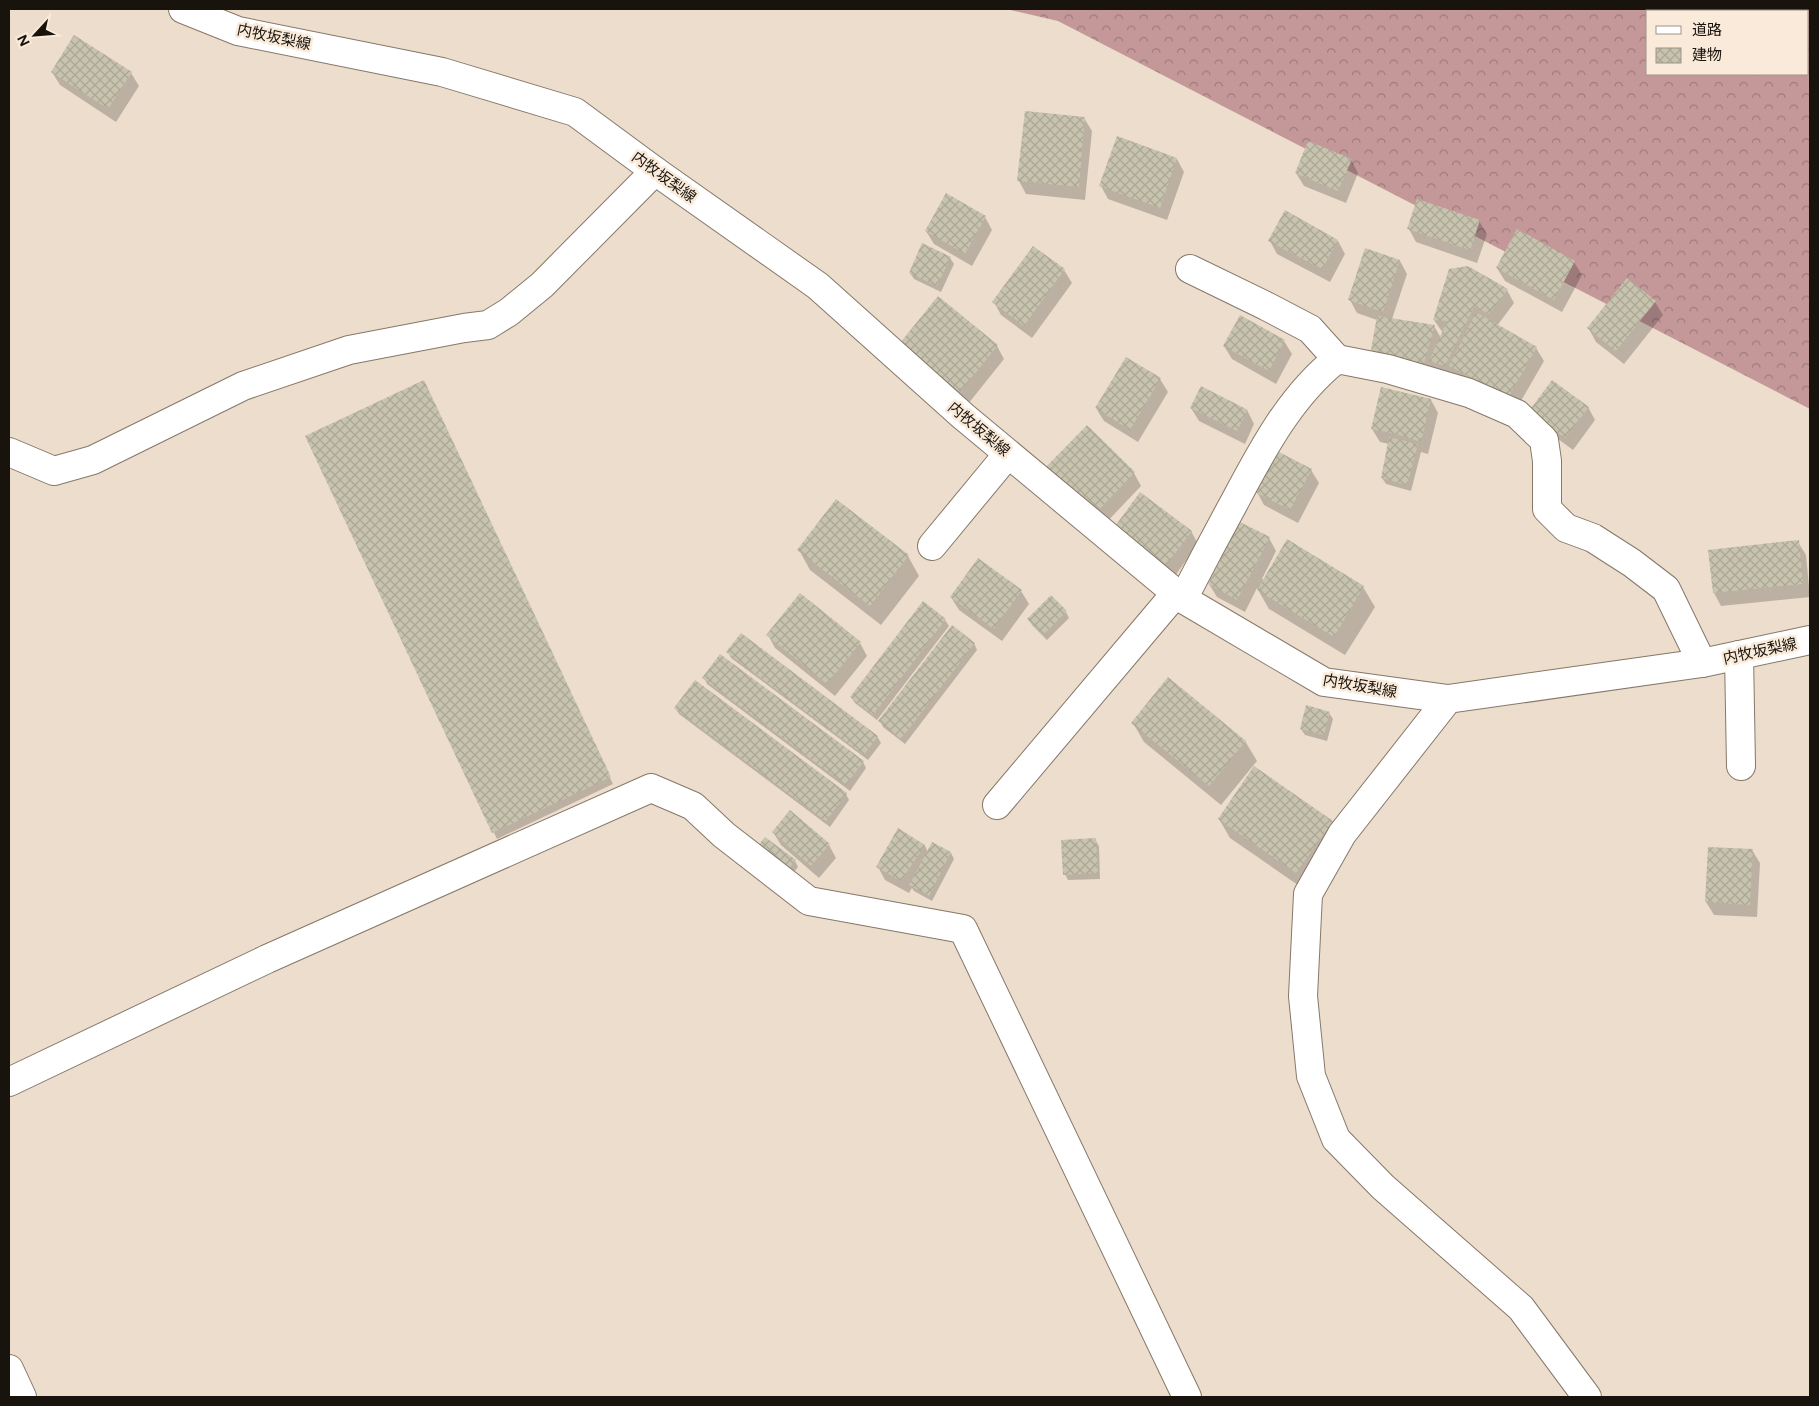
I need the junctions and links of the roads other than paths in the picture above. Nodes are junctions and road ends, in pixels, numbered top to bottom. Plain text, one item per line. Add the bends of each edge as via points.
1 (183, 9) edge
2 (655, 171) junction
3 (1190, 269) dead end
4 (1337, 359) junction
5 (9, 452) edge
6 (1008, 454) junction
7 (932, 546) dead end
8 (1180, 596) junction
9 (1810, 640) edge
10 (1739, 655) junction
11 (1702, 664) junction
12 (1448, 699) junction
13 (1741, 766) dead end
14 (997, 805) dead end
15 (9, 1082) edge
16 (9, 1368) edge
17 (22, 1397) edge
18 (1187, 1397) edge
19 (1587, 1397) edge

1 - 2 street, 内牧坂梨線 via 238,31 442,72 576,112
2 - 5 street via 542,285 488,325 340,353 243,386 93,460 54,471
2 - 6 street, 内牧坂梨線 via 818,286
3 - 4 street via 1310,329
4 - 8 street via 1324,368 1289,409
4 - 11 street via 1388,369 1469,393 1517,414 1544,440 1547,509 1566,528 1593,538 1666,589
6 - 7 street
6 - 8 street, 内牧坂梨線
8 - 12 street, 内牧坂梨線 via 1324,682
8 - 14 street
9 - 10 street, 内牧坂梨線
10 - 11 street, 内牧坂梨線
10 - 13 street
11 - 12 street, 内牧坂梨線
12 - 19 street via 1342,834 1308,894 1303,996 1311,1076 1336,1138 1383,1187 1521,1308
15 - 18 street via 267,959 651,788 693,806 724,835 809,902 963,929
16 - 17 street

